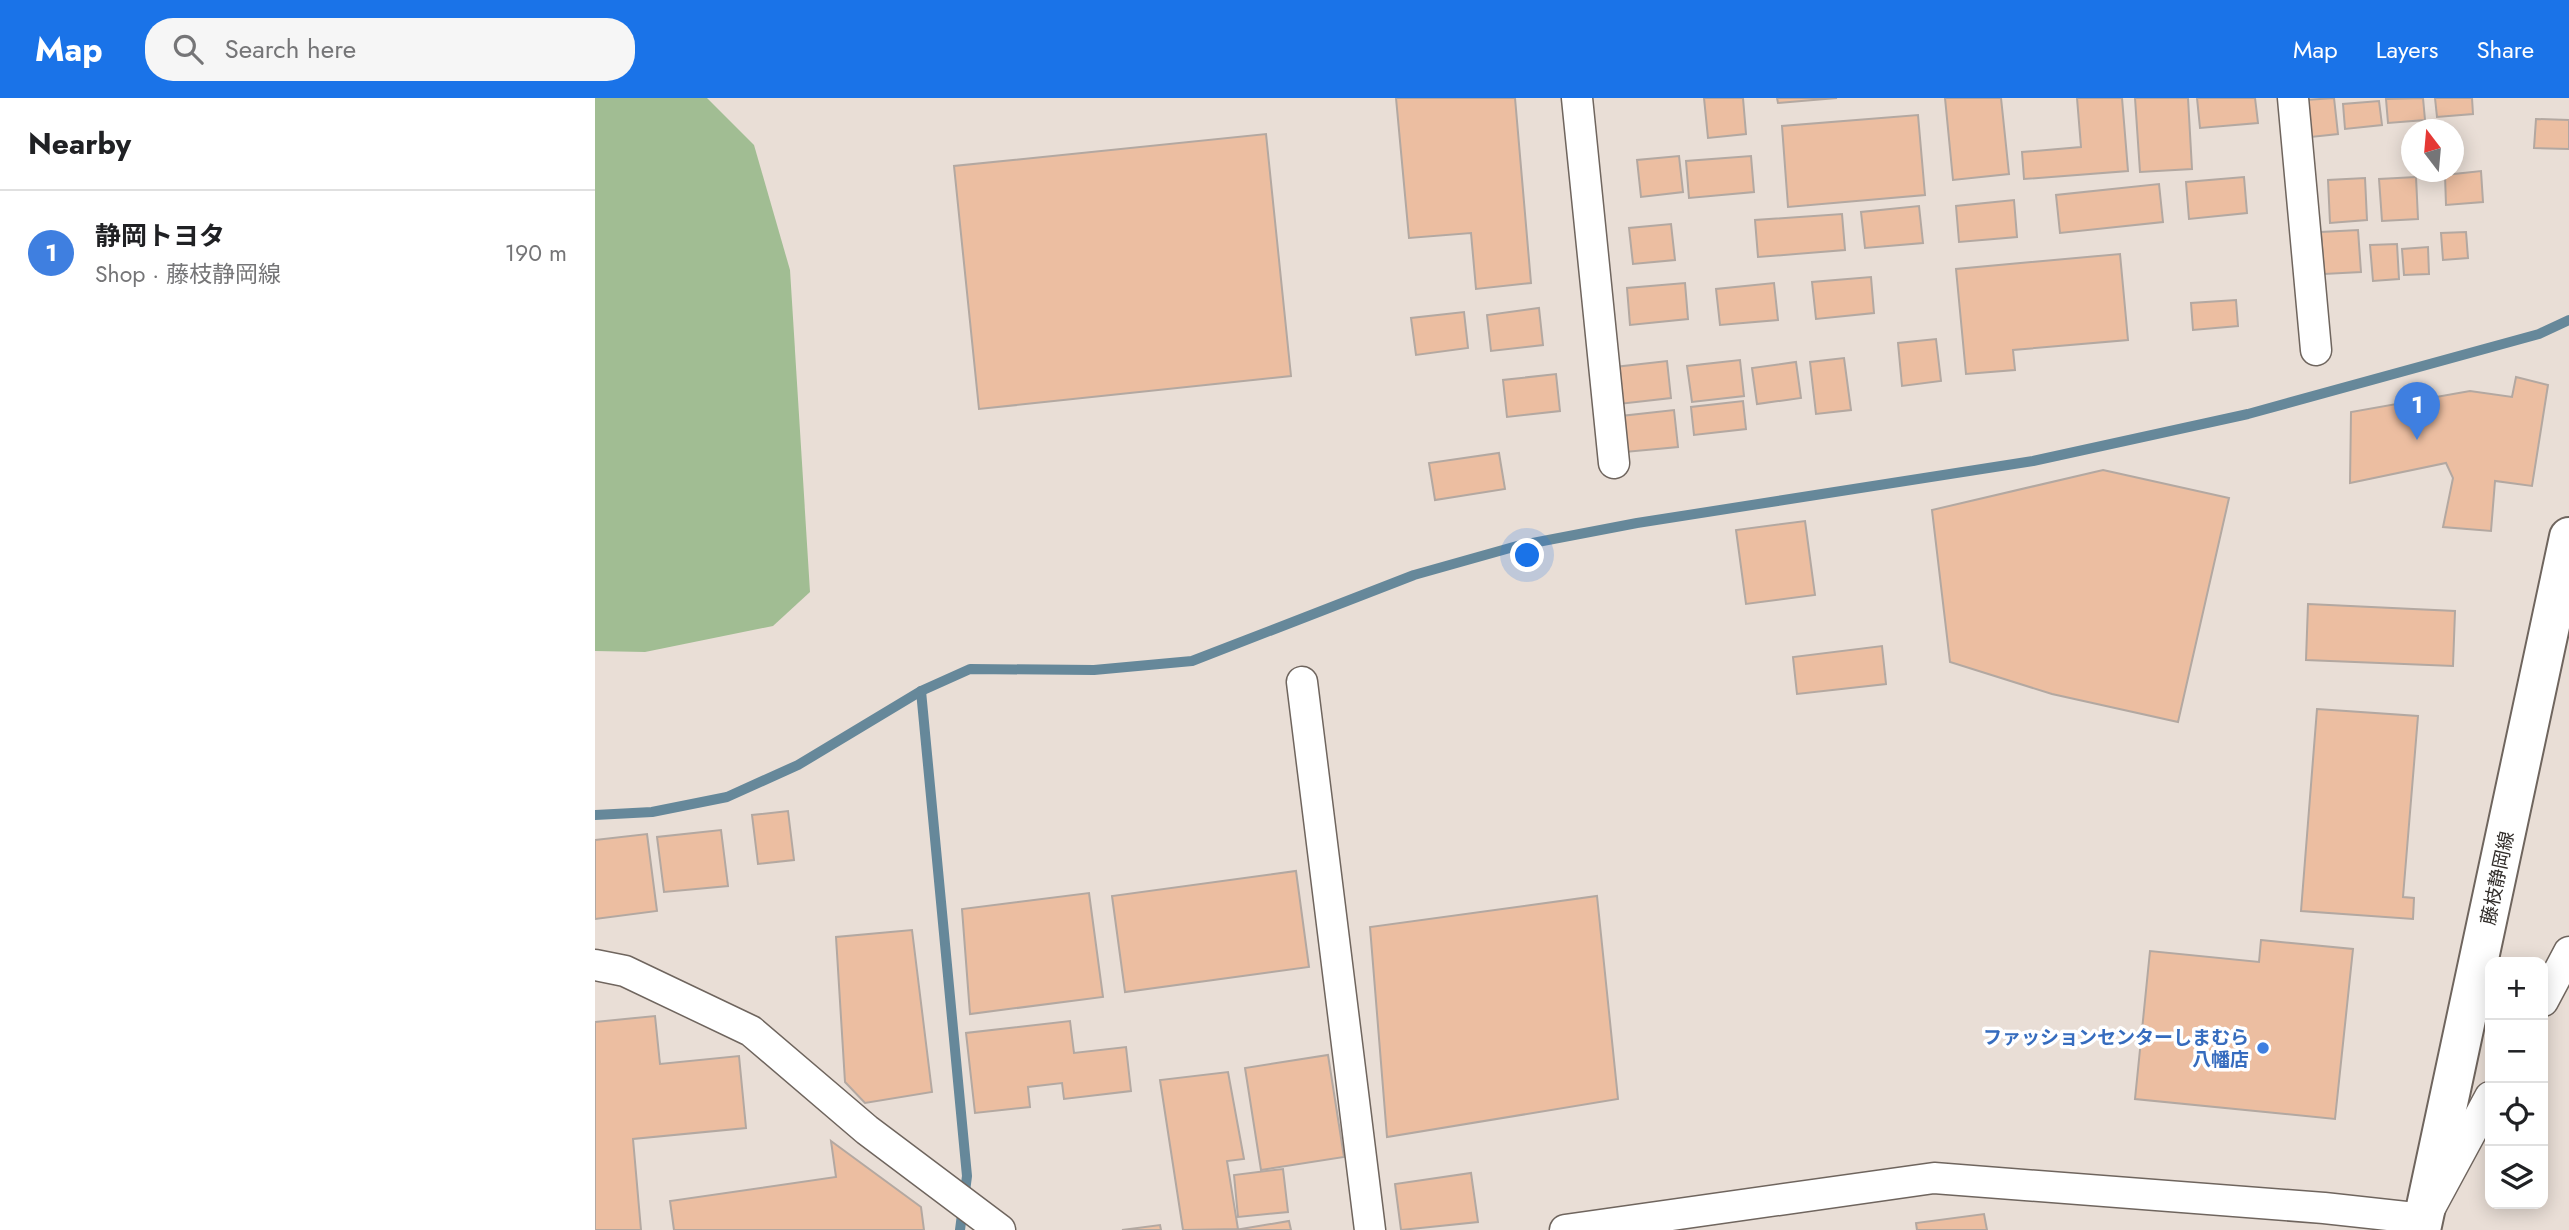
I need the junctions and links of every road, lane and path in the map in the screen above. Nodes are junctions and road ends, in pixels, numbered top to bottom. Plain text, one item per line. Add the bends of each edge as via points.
1 (1577, 98) edge
2 (2293, 98) edge
3 (2316, 350) dead end
4 (1614, 463) dead end
5 (2569, 537) edge
6 (1302, 682) dead end
7 (2569, 952) edge
8 (595, 965) edge
9 (2548, 992) edge
10 (2485, 1107) edge
11 (2424, 1226) edge
12 (1000, 1230) edge
13 (1370, 1230) edge
14 (1565, 1230) edge

1 - 4 street
2 - 3 street
5 - 11 main road, 藤枝静岡線
6 - 13 street
7 - 9 street
8 - 12 street via 625,971 751,1031 867,1130
10 - 11 street
11 - 14 street via 2324,1208 1934,1178

